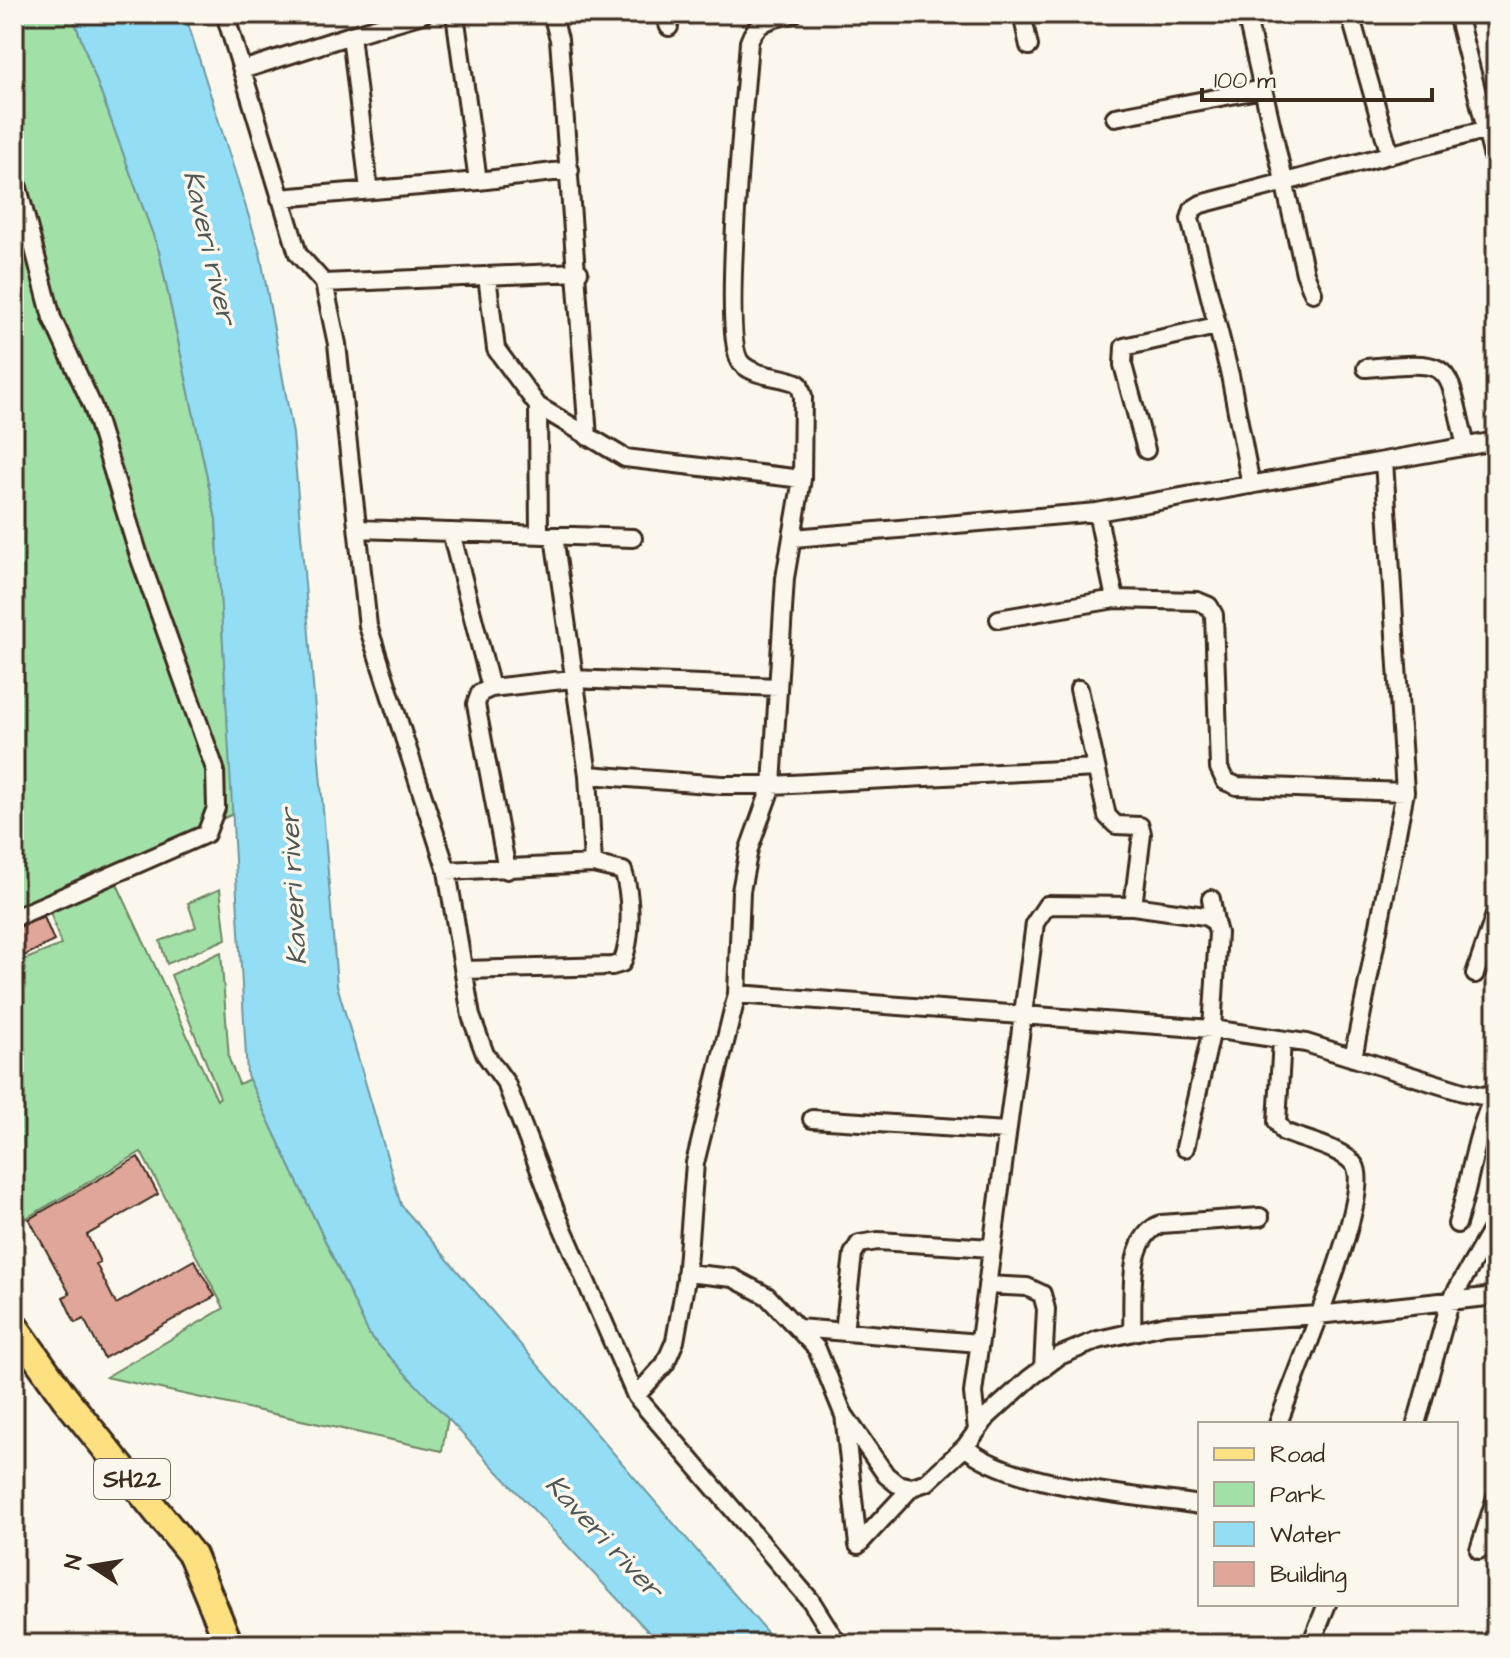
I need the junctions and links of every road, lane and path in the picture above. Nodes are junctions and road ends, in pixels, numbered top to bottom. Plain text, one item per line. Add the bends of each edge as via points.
1 (225, 14) edge
2 (423, 14) edge
3 (455, 14) edge
4 (552, 14) edge
5 (793, 14) edge
6 (1022, 14) edge
7 (1246, 14) edge
8 (1350, 14) edge
9 (1457, 14) edge
10 (768, 16) edge
11 (351, 35) junction
12 (1029, 46) dead end
13 (242, 70) junction
14 (1263, 89) junction
15 (1115, 117) dead end
16 (1491, 129) edge
17 (1390, 155) junction
18 (1496, 169) edge
19 (570, 170) junction
20 (14, 172) edge
21 (478, 181) junction
22 (1284, 183) junction
23 (369, 190) junction
24 (280, 198) junction
25 (579, 272) junction
26 (487, 276) junction
27 (324, 283) junction
28 (1313, 293) dead end
29 (1216, 326) junction
30 (1366, 368) dead end
31 (538, 406) junction
32 (588, 437) junction
33 (1496, 441) edge
34 (1466, 446) junction
35 (1146, 450) dead end
36 (1384, 461) junction
37 (802, 479) junction
38 (1251, 485) junction
39 (1097, 512) junction
40 (358, 529) junction
41 (451, 532) junction
42 (546, 535) junction
43 (633, 538) dead end
44 (794, 538) junction
45 (1115, 599) junction
46 (999, 619) dead end
47 (572, 679) junction
48 (778, 687) junction
49 (491, 688) junction
50 (1079, 689) dead end
51 (1096, 768) junction
52 (588, 775) junction
53 (772, 785) junction
54 (1405, 792) junction
55 (593, 864) junction
56 (507, 870) junction
57 (447, 871) junction
58 (1211, 899) dead end
59 (1133, 906) junction
60 (1496, 912) edge
61 (14, 918) edge
62 (1215, 922) junction
63 (464, 970) junction
64 (1475, 974) dead end
65 (737, 994) junction
66 (1022, 1017) junction
67 (1212, 1029) junction
68 (1282, 1040) junction
69 (1353, 1058) junction
70 (1495, 1095) edge
71 (812, 1119) dead end
72 (1007, 1131) junction
73 (1185, 1148) dead end
74 (1260, 1217) dead end
75 (1496, 1222) edge
76 (1457, 1224) dead end
77 (992, 1248) junction
78 (686, 1273) junction
79 (987, 1285) junction
80 (1496, 1296) edge
81 (1450, 1302) junction
82 (1318, 1315) junction
83 (14, 1326) edge
84 (798, 1328) junction
85 (1132, 1331) junction
86 (844, 1332) junction
87 (979, 1343) junction
88 (1043, 1369) junction
89 (636, 1396) junction
90 (843, 1413) junction
91 (1279, 1422) edge
92 (1417, 1422) edge
93 (977, 1430) junction
94 (965, 1447) junction
95 (912, 1487) junction
96 (1496, 1497) edge
97 (1198, 1505) edge
98 (1479, 1550) dead end
99 (1326, 1606) edge
100 (229, 1644) edge
101 (838, 1644) edge
102 (1311, 1644) edge

1 - 13 street
2 - 11 street
3 - 21 street
4 - 19 street via 559,39
5 - 10 street
6 - 12 street
7 - 14 street
8 - 17 street
9 - 16 street
10 - 37 street via 749,42 732,340 742,364 799,384
11 - 13 street
11 - 23 street
13 - 24 street
14 - 15 street
14 - 22 street
16 - 17 street
16 - 18 street
17 - 22 street
19 - 21 street
19 - 25 street
20 - 61 street via 52,318 93,407 140,559 215,769 216,808 206,834
21 - 23 street
22 - 28 street
22 - 29 street via 1193,209 1190,219
23 - 24 street
24 - 27 street via 298,254
25 - 26 street
25 - 32 street
26 - 27 street
26 - 31 street via 496,349
27 - 40 street via 337,344
29 - 35 street via 1124,347 1123,365
29 - 38 street
30 - 34 street via 1428,363 1438,367 1451,387
31 - 32 street
31 - 42 street
32 - 37 street via 648,464
33 - 34 street
34 - 36 street
36 - 38 street
36 - 54 street
37 - 44 street
38 - 39 street
39 - 44 street
39 - 45 street
40 - 41 street
40 - 57 street via 368,626
41 - 42 street
41 - 49 street
42 - 43 street
42 - 47 street
44 - 48 street via 785,578
45 - 46 street
45 - 54 street via 1197,601 1209,606 1214,615 1219,768 1225,781 1237,786
47 - 48 street
47 - 49 street
47 - 52 street
48 - 53 street
49 - 56 street via 480,693 476,704
50 - 51 street
51 - 53 street
51 - 59 street via 1111,822 1140,826
52 - 53 street
52 - 55 street
53 - 65 street via 749,849 741,891
54 - 69 street
55 - 56 street
55 - 63 street via 623,871 627,883 628,949 622,963
56 - 57 street
57 - 63 street
58 - 62 street
59 - 62 street
59 - 66 street via 1047,905 1035,923
60 - 64 street
62 - 67 street
63 - 89 street via 471,1016 485,1054 506,1083
65 - 66 street
65 - 78 street via 695,1163
66 - 67 street
66 - 72 street
67 - 68 street
67 - 73 street
68 - 69 street
68 - 82 street via 1277,1122 1284,1132 1350,1159 1360,1185 1340,1261
69 - 70 street via 1463,1092
70 - 76 street via 1473,1146
71 - 72 street
72 - 77 street
74 - 85 street via 1161,1224 1148,1230 1137,1250
75 - 81 street
77 - 79 street
77 - 86 street via 859,1244 853,1254
78 - 84 street via 750,1284
78 - 89 street via 671,1353
79 - 87 street
79 - 88 street via 1027,1287 1042,1294
80 - 81 street
81 - 82 street
81 - 92 street
82 - 85 street
82 - 91 street
83 - 100 main road, SH22 via 192,1555
84 - 86 street
84 - 90 street via 817,1349
85 - 88 street via 1059,1356
86 - 87 street
87 - 93 street via 973,1393
88 - 93 street
89 - 101 street via 811,1601
90 - 95 street via 886,1475
90 - 95 street via 858,1545
93 - 94 street
94 - 95 street via 927,1482
94 - 97 street via 987,1464 1022,1475
96 - 98 street
99 - 102 street

